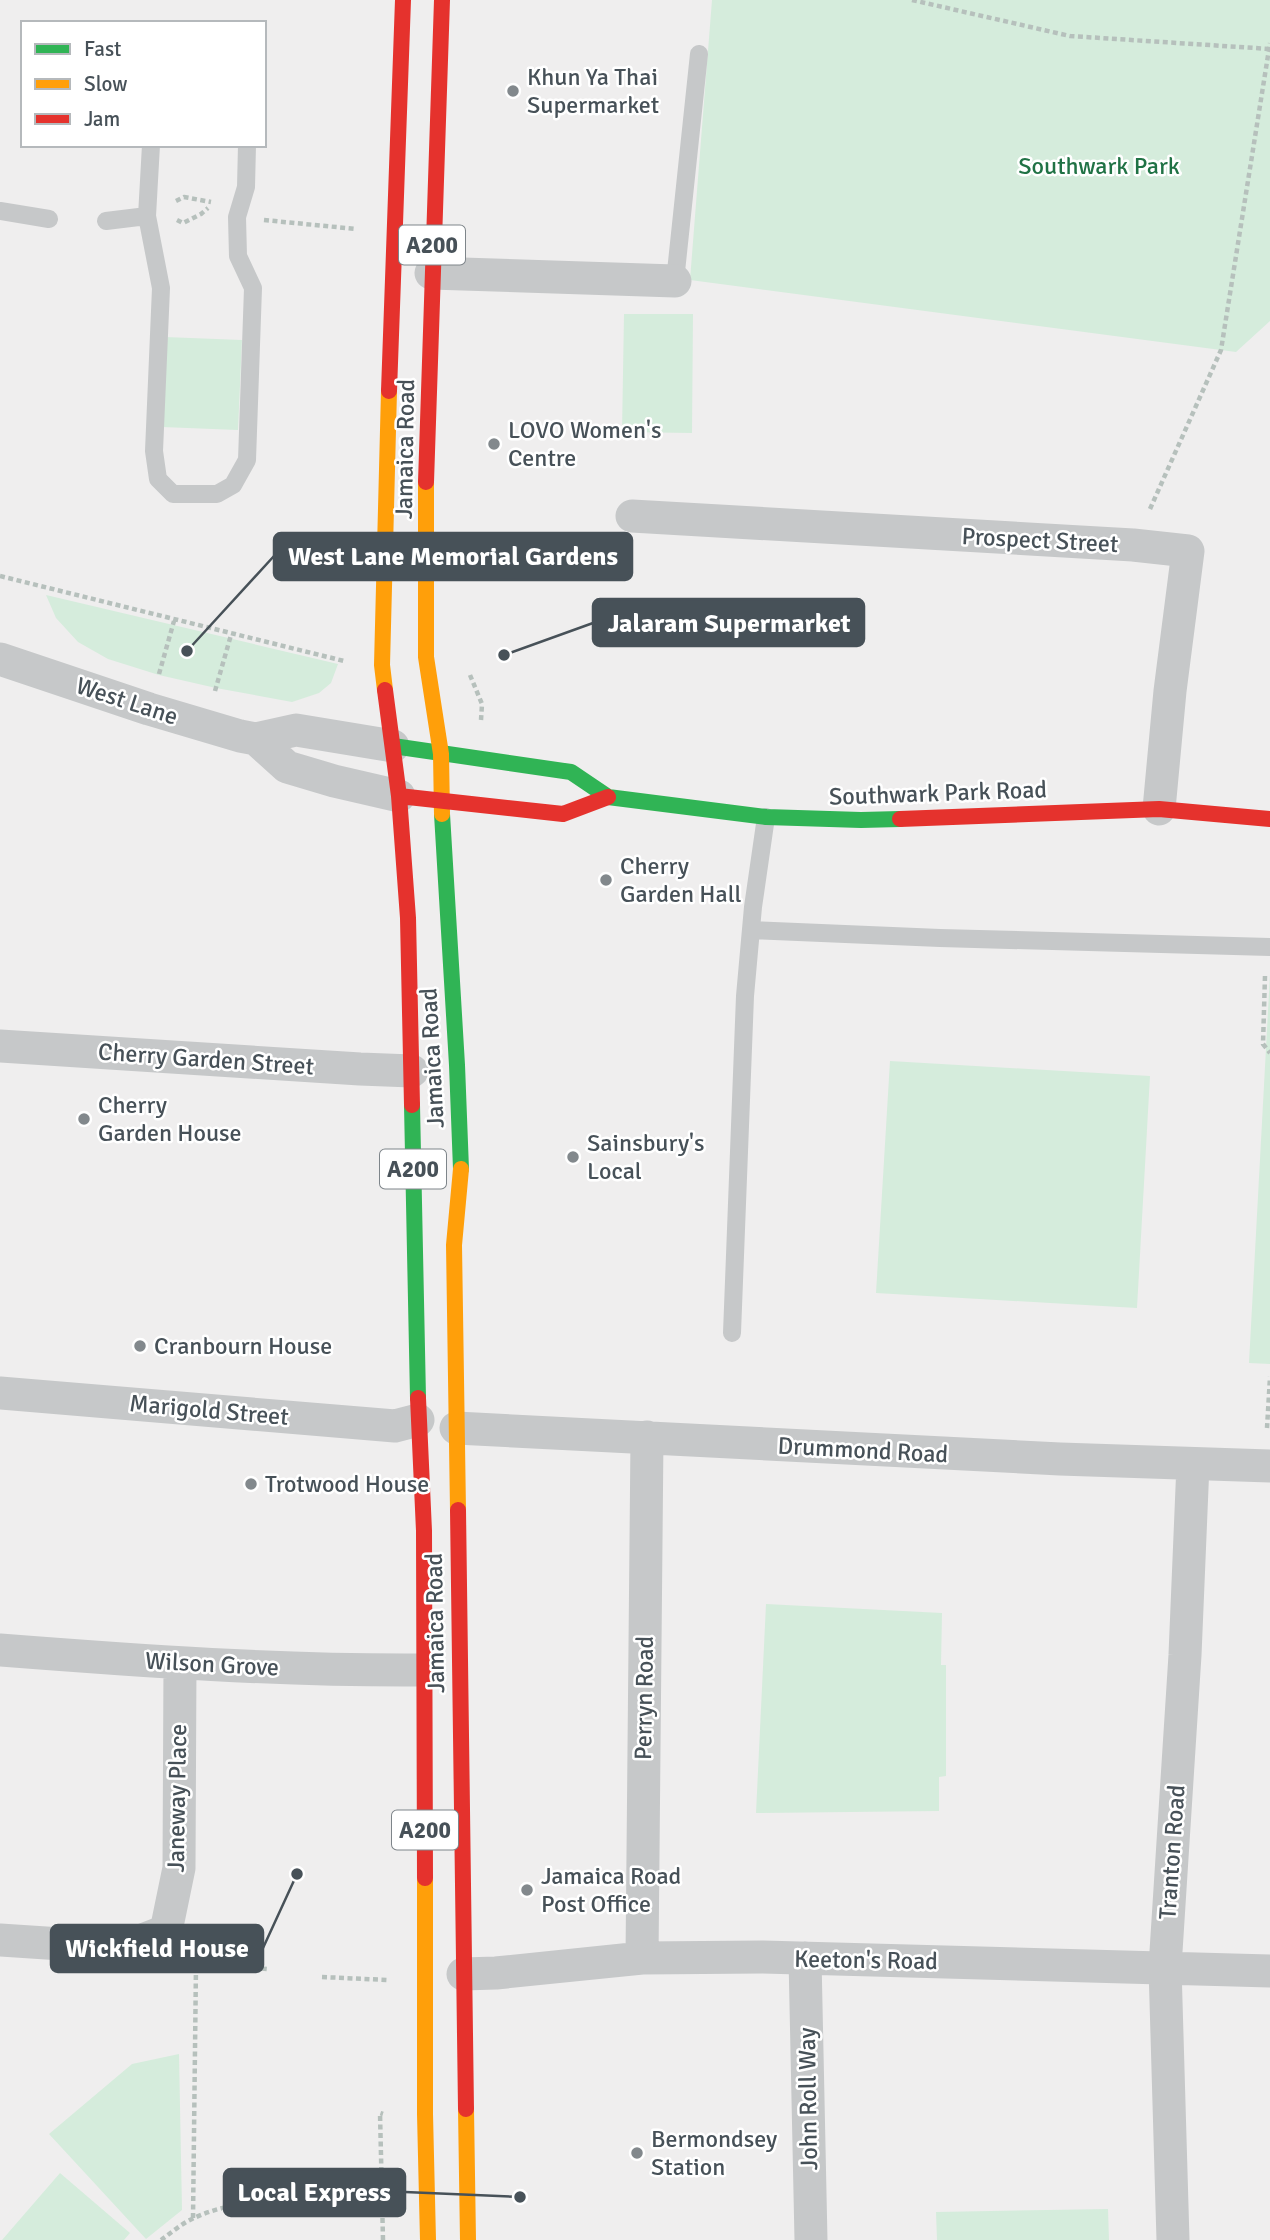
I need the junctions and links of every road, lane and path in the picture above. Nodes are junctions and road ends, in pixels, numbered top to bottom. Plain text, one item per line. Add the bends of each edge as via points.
1 (403, 0) edge
2 (442, 0) edge
3 (912, 0) edge
4 (1270, 47) edge
5 (699, 54) dead end
6 (150, 147) edge
7 (247, 147) edge
8 (170, 203) dead end
9 (213, 203) dead end
10 (0, 211) edge
11 (146, 216) junction
12 (49, 219) dead end
13 (106, 221) dead end
14 (431, 273) junction
15 (675, 281) joint
16 (632, 516) dead end
17 (1133, 545) junction
18 (0, 576) edge
19 (174, 621) junction
20 (231, 635) junction
21 (0, 659) edge
22 (351, 663) dead end
23 (149, 709) junction
24 (204, 726) junction
25 (256, 739) junction
26 (393, 746) junction
27 (441, 754) junction
28 (399, 796) junction
29 (608, 797) junction
30 (442, 800) junction
31 (1160, 809) junction
32 (766, 817) junction
33 (1270, 819) edge
34 (751, 930) junction
35 (1268, 947) edge
36 (0, 1046) edge
37 (1270, 1053) edge
38 (412, 1070) junction
39 (732, 1333) dead end
40 (1270, 1377) edge
41 (0, 1393) edge
42 (418, 1420) junction
43 (456, 1428) junction
44 (647, 1437) junction
45 (1193, 1464) junction
46 (1268, 1466) edge
47 (0, 1650) edge
48 (180, 1663) junction
49 (424, 1670) junction
50 (166, 1931) junction
51 (0, 1940) edge
52 (642, 1958) junction
53 (805, 1958) junction
54 (196, 1965) junction
55 (1165, 1967) junction
56 (268, 1969) dead end
57 (1270, 1971) edge
58 (463, 1974) junction
59 (322, 1977) dead end
60 (391, 1979) dead end
61 (382, 2114) dead end
62 (381, 2200) junction
63 (193, 2218) junction
64 (160, 2240) edge
65 (383, 2240) edge
66 (428, 2240) edge
67 (468, 2240) edge
68 (811, 2240) edge
69 (1173, 2240) edge

1 - 26 main road, Jamaica Road / A200 via 382,665
2 - 14 main road, Jamaica Road / A200
3 - 4 path via 1070,36
4 - 17 path via 1221,350
5 - 15 lane
6 - 11 lane
7 - 11 lane via 246,187 237,217 238,256 253,288 247,460 233,485 217,494 173,494 158,479 154,451 161,288
8 - 9 path via 184,197
10 - 12 lane
11 - 13 lane
14 - 15 street
14 - 27 main road, Jamaica Road / A200 via 426,657
16 - 17 street, Prospect Street
17 - 31 street, Prospect Street via 1188,551
18 - 19 path
19 - 20 path
19 - 23 path
20 - 22 path
20 - 24 path
21 - 23 street, West Lane
23 - 24 street, West Lane
24 - 25 street, West Lane
25 - 26 street, West Lane via 296,730
25 - 28 street, West Lane via 286,767
26 - 27 main road, Southwark Park Road
26 - 28 main road, Jamaica Road / A200
27 - 29 main road, Southwark Park Road via 571,772
27 - 30 main road, Jamaica Road / A200
28 - 30 main road, Southwark Park Road
28 - 38 main road, Jamaica Road / A200
29 - 30 main road, Southwark Park Road via 563,814
29 - 32 main road, Southwark Park Road
30 - 43 main road, Jamaica Road / A200 via 461,1183 454,1245
31 - 32 main road, Southwark Park Road via 861,820
31 - 33 main road, Southwark Park Road
32 - 34 lane
34 - 35 lane
34 - 39 lane
35 - 37 path via 1263,1044
36 - 38 street, Cherry Garden Street
38 - 42 main road, Jamaica Road / A200
40 - 46 path
41 - 42 street, Marigold Street via 395,1426
42 - 49 main road, Jamaica Road / A200
43 - 44 street, Drummond Road
43 - 58 main road, Jamaica Road / A200
44 - 45 street, Drummond Road
44 - 52 street, Perryn Road
45 - 46 street, Drummond Road
45 - 55 street, Tranton Road
47 - 48 street, Wilson Grove
48 - 49 street, Wilson Grove
48 - 50 street, Janeway Place via 179,1868
49 - 66 main road, Jamaica Road / A200
50 - 51 street via 122,1948
50 - 54 path
52 - 53 street, Keeton's Road
52 - 58 street, Keeton's Road
53 - 55 street, Keeton's Road
53 - 68 street, John Roll Way
54 - 56 path
54 - 63 path
55 - 57 street, Keeton's Road
55 - 69 street, Tranton Road
58 - 67 main road, Jamaica Road / A200
59 - 60 path
61 - 62 path
62 - 63 path via 259,2203
62 - 65 path
63 - 64 path

